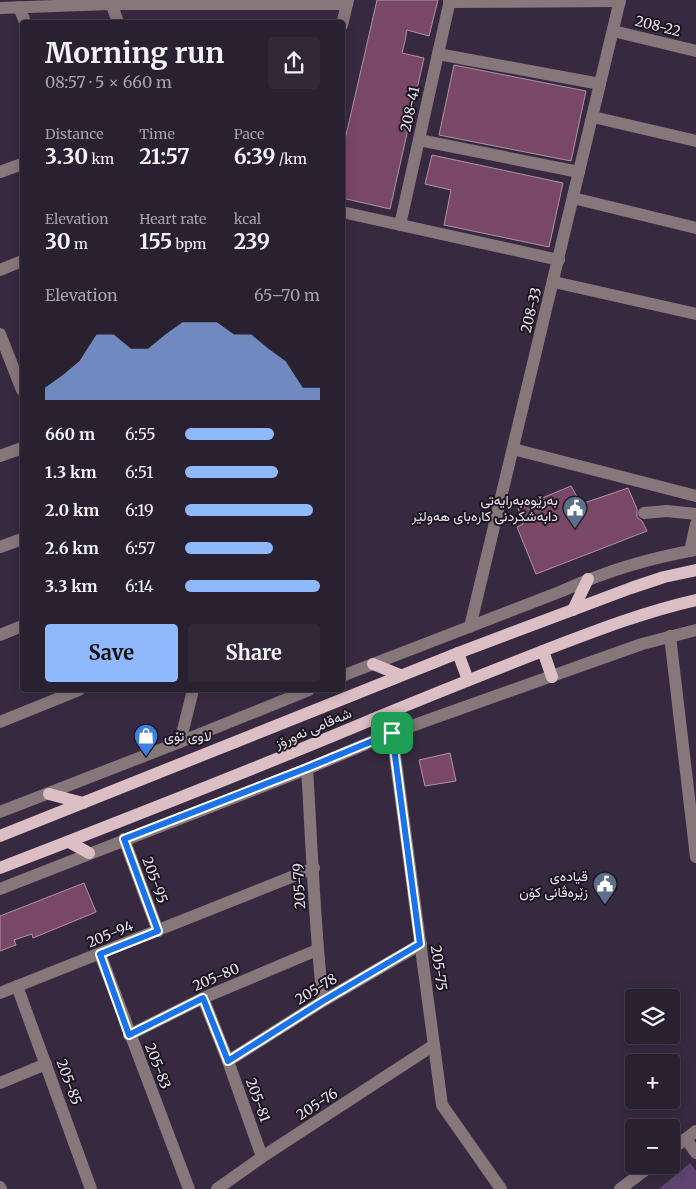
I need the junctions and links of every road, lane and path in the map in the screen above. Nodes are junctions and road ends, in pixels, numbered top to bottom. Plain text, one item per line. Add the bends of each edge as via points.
1 (449, 1) edge
2 (620, 1) edge
3 (111, 2) edge
4 (348, 2) edge
5 (19, 7) junction
6 (0, 8) edge
7 (24, 20) edge
8 (117, 20) edge
9 (343, 20) edge
10 (613, 31) junction
11 (696, 51) edge
12 (438, 54) junction
13 (600, 84) junction
14 (592, 117) junction
15 (419, 140) junction
16 (696, 141) edge
17 (20, 165) edge
18 (0, 172) edge
19 (579, 172) junction
20 (573, 198) junction
21 (345, 213) edge
22 (400, 225) junction
23 (696, 228) edge
24 (559, 260) junction
25 (20, 262) edge
26 (0, 270) edge
27 (554, 282) junction
28 (696, 314) edge
29 (0, 334) edge
30 (5, 362) edge
31 (20, 387) edge
32 (20, 449) edge
33 (513, 449) junction
34 (0, 456) edge
35 (696, 496) edge
36 (644, 513) dead end
37 (696, 514) edge
38 (696, 524) edge
39 (20, 540) edge
40 (0, 548) edge
41 (693, 551) edge
42 (696, 570) edge
43 (588, 579) junction
44 (696, 600) edge
45 (573, 610) junction
46 (20, 627) edge
47 (470, 627) junction
48 (696, 630) edge
49 (0, 635) edge
50 (670, 636) junction
51 (542, 651) junction
52 (458, 654) junction
53 (373, 664) junction
54 (345, 675) edge
55 (400, 675) junction
56 (555, 675) junction
57 (468, 680) junction
58 (74, 692) edge
59 (192, 692) edge
60 (303, 692) edge
61 (0, 722) edge
62 (392, 733) junction
63 (180, 742) junction
64 (307, 768) junction
65 (49, 794) junction
66 (692, 796) edge
67 (83, 803) junction
68 (0, 812) edge
69 (0, 836) edge
70 (124, 839) junction
71 (69, 842) junction
72 (89, 853) junction
73 (696, 857) edge
74 (0, 868) edge
75 (314, 868) junction
76 (0, 889) edge
77 (158, 931) junction
78 (420, 944) junction
79 (317, 950) junction
80 (100, 954) junction
81 (17, 986) junction
82 (0, 993) edge
83 (203, 998) junction
84 (323, 1001) junction
85 (129, 1035) junction
86 (434, 1045) junction
87 (228, 1061) junction
88 (46, 1064) junction
89 (0, 1083) edge
90 (691, 1135) edge
91 (680, 1143) edge
92 (696, 1153) edge
93 (262, 1157) junction
94 (640, 1174) edge
95 (221, 1188) edge
96 (92, 1189) edge
97 (189, 1189) edge
98 (502, 1189) edge
99 (620, 1189) edge

1 - 2 street
1 - 12 street, 208-41
2 - 10 street, 208-33
3 - 4 street
3 - 5 street
3 - 8 street
4 - 9 street
5 - 6 street
5 - 7 street
10 - 11 street, 208-22
10 - 13 street, 208-33
12 - 13 street
12 - 15 street, 208-41
13 - 14 street, 208-33
14 - 16 street
14 - 19 street, 208-33
15 - 19 street
15 - 22 street, 208-41
17 - 18 street
19 - 20 street, 208-33
20 - 23 street
20 - 24 street, 208-33
21 - 22 street
22 - 24 street
24 - 27 street, 208-33
25 - 26 street
27 - 28 street
27 - 33 street, 208-33
29 - 30 street
30 - 31 street
32 - 34 street
33 - 35 street
33 - 47 street, 208-33
36 - 37 street
38 - 41 street
39 - 40 street
41 - 43 street via 652,559
42 - 45 main road, شەقامی نەورۆز via 664,577
43 - 45 main road
43 - 47 street
44 - 51 main road, شەقامی نەورۆز via 654,610
45 - 52 main road, شەقامی نەورۆز
46 - 49 street
47 - 53 street
48 - 50 street
50 - 56 street
50 - 66 street
51 - 56 main road
51 - 57 main road, شەقامی نەورۆز
52 - 55 main road, شەقامی نەورۆز
52 - 57 main road
53 - 54 street
53 - 55 main road
55 - 67 main road, شەقامی نەورۆز
56 - 62 street
57 - 71 main road, شەقامی نەورۆز
58 - 61 street
59 - 63 street
60 - 63 street
62 - 64 street
62 - 78 street, 205-75
63 - 65 street
64 - 70 street
64 - 75 street, 205-79
65 - 67 main road
65 - 68 street
66 - 73 street
67 - 69 main road, شەقامی نەورۆز
70 - 72 street
70 - 77 street, 205-95
71 - 72 main road
71 - 74 main road, شەقامی نەورۆز
72 - 76 street
75 - 77 street, 205-94
75 - 79 street, 205-79
77 - 80 street, 205-94
78 - 84 street, 205-78
78 - 86 street, 205-75
79 - 83 street, 205-80
79 - 84 street, 205-79
80 - 81 street, 205-94
80 - 85 street, 205-83
81 - 82 street, 205-94
81 - 88 street, 205-85
83 - 85 street, 205-80
83 - 87 street, 205-81
84 - 87 street, 205-78
85 - 97 street, 205-83
86 - 93 street, 205-76
86 - 98 street, 205-75 via 442,1104
87 - 93 street, 205-81
88 - 89 street
88 - 96 street, 205-85
90 - 91 street
90 - 92 street
93 - 95 street, 205-76
94 - 99 street

